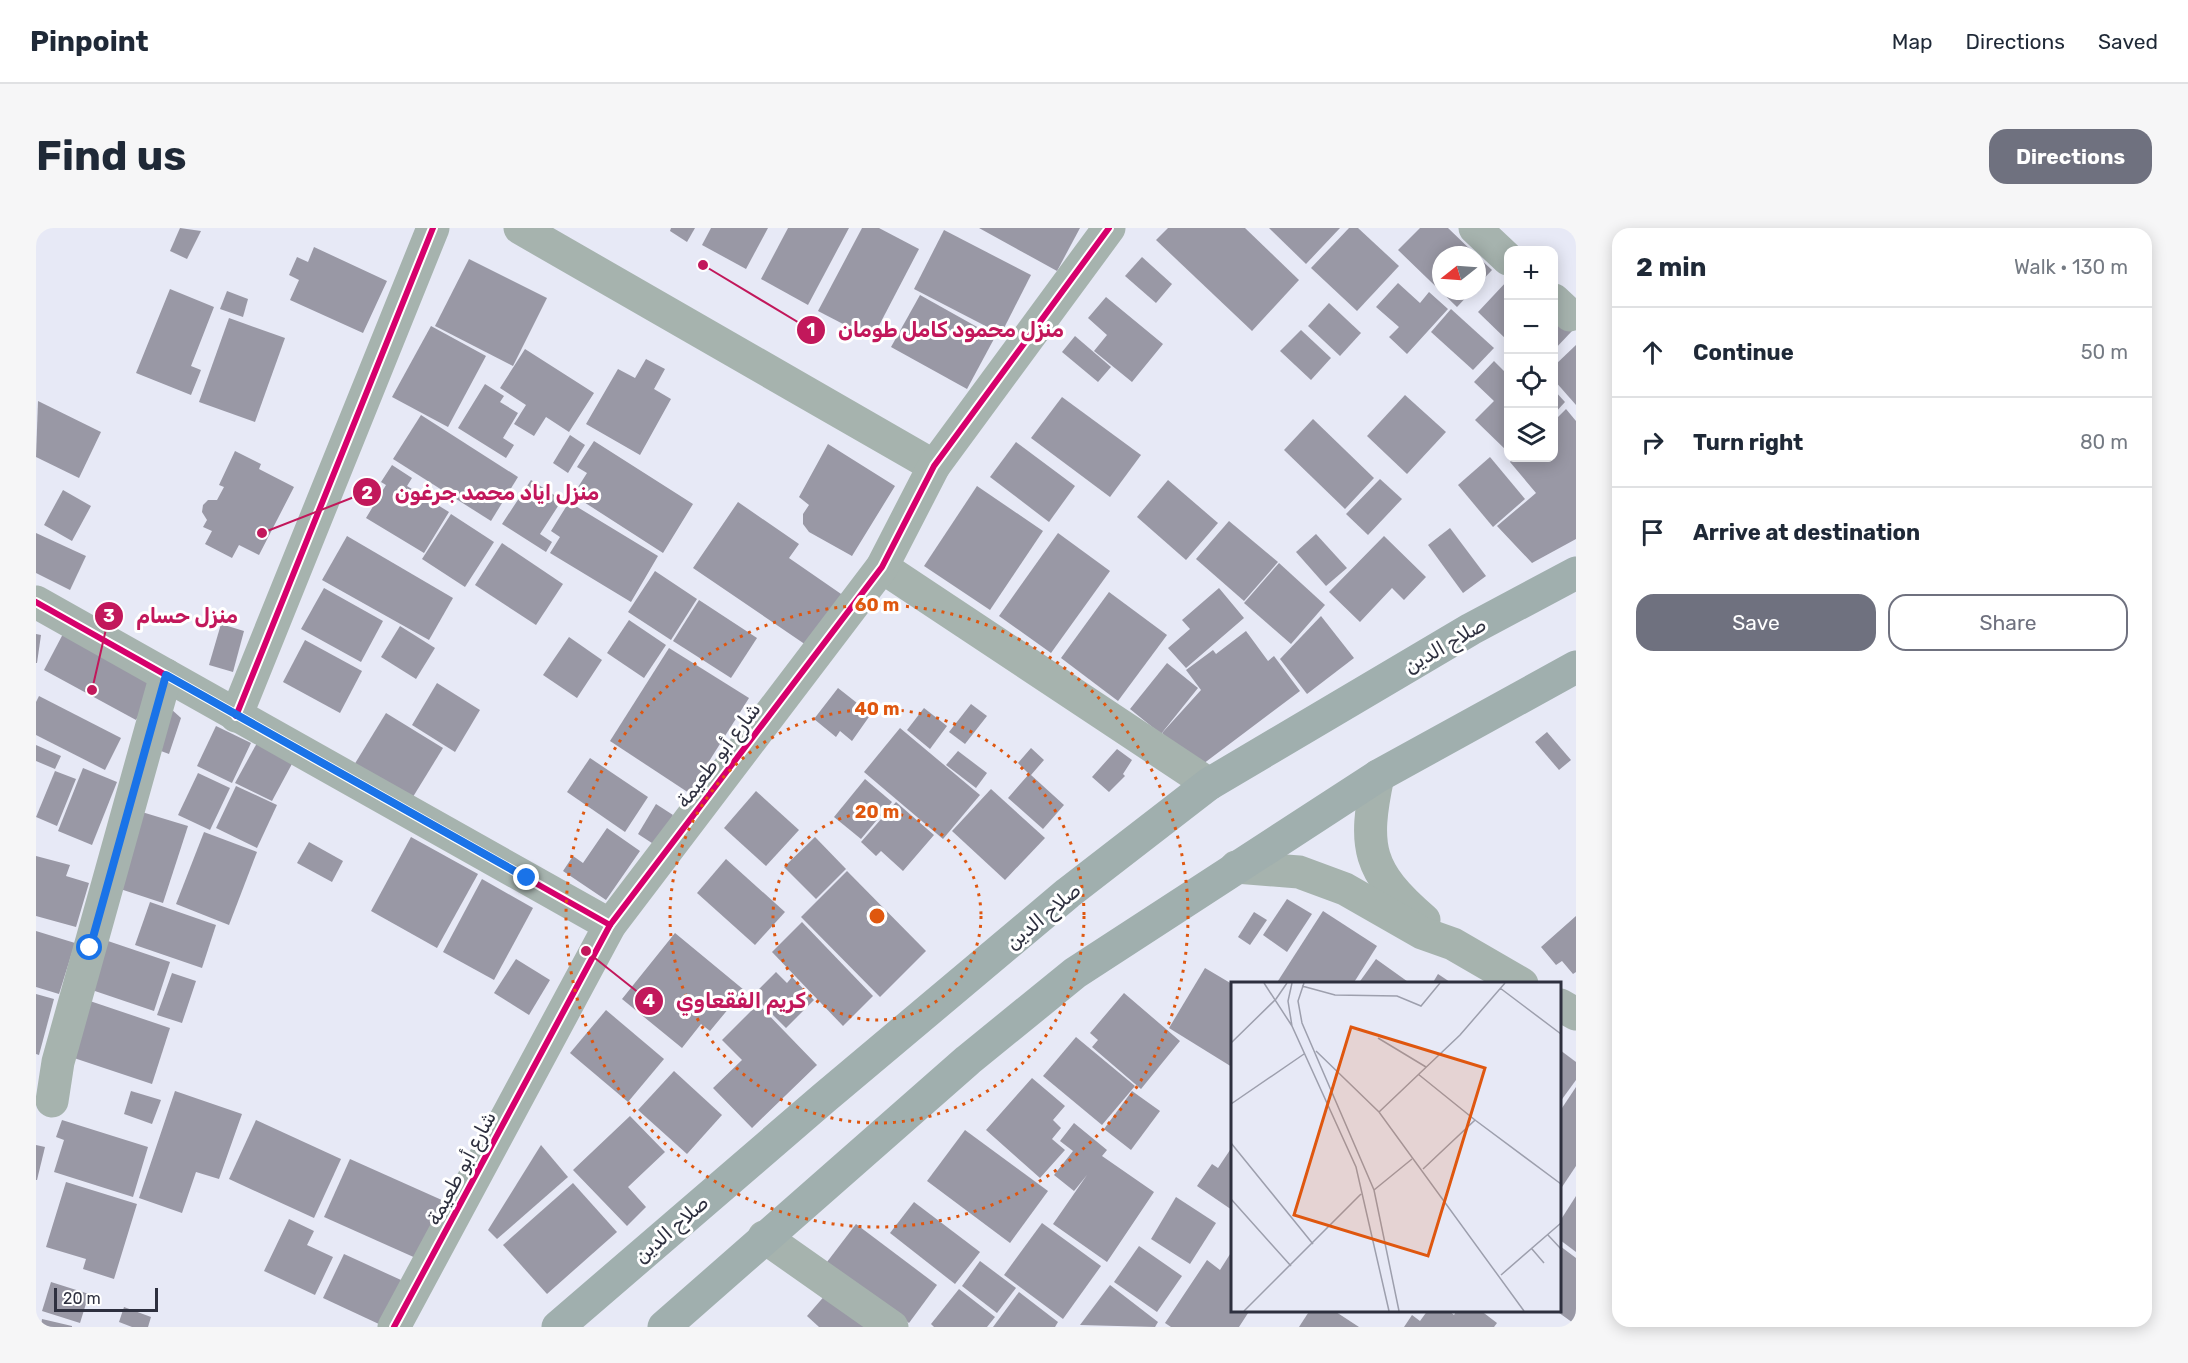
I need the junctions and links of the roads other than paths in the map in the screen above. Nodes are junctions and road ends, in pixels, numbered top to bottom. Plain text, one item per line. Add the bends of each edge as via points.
1 (433, 228) edge
2 (520, 228) edge
3 (1108, 228) edge
4 (1475, 228) edge
5 (1504, 254) edge
6 (934, 466) junction
7 (882, 567) junction
8 (1576, 573) edge
9 (36, 602) edge
10 (1576, 667) edge
11 (166, 675) junction
12 (236, 716) junction
13 (1378, 776) junction
14 (1209, 784) junction
15 (1236, 867) junction
16 (610, 925) junction
17 (1453, 944) junction
18 (1518, 982) edge
19 (1561, 1006) edge
20 (1576, 1014) edge
21 (52, 1101) dead end
22 (764, 1238) junction
23 (394, 1327) edge
24 (558, 1327) edge
25 (664, 1327) edge
26 (892, 1327) edge

1 - 12 street
2 - 6 street
3 - 6 street, شارع أبو طعيمة
4 - 5 street
6 - 7 street, شارع أبو طعيمة
7 - 14 street
7 - 16 street, شارع أبو طعيمة
8 - 14 highway, صلاح الدين via 1471,629
9 - 11 street
10 - 13 highway
11 - 12 street
11 - 21 street via 58,1062
12 - 16 street
13 - 15 highway
13 - 17 street via 1370,814 1373,857 1389,886
14 - 24 highway, صلاح الدين via 1050,909
15 - 17 street via 1299,872 1345,889 1422,933
15 - 22 highway via 1075,973 968,1060
16 - 23 street, شارع أبو طعيمة
17 - 18 street
19 - 20 street
22 - 25 highway
22 - 26 street

